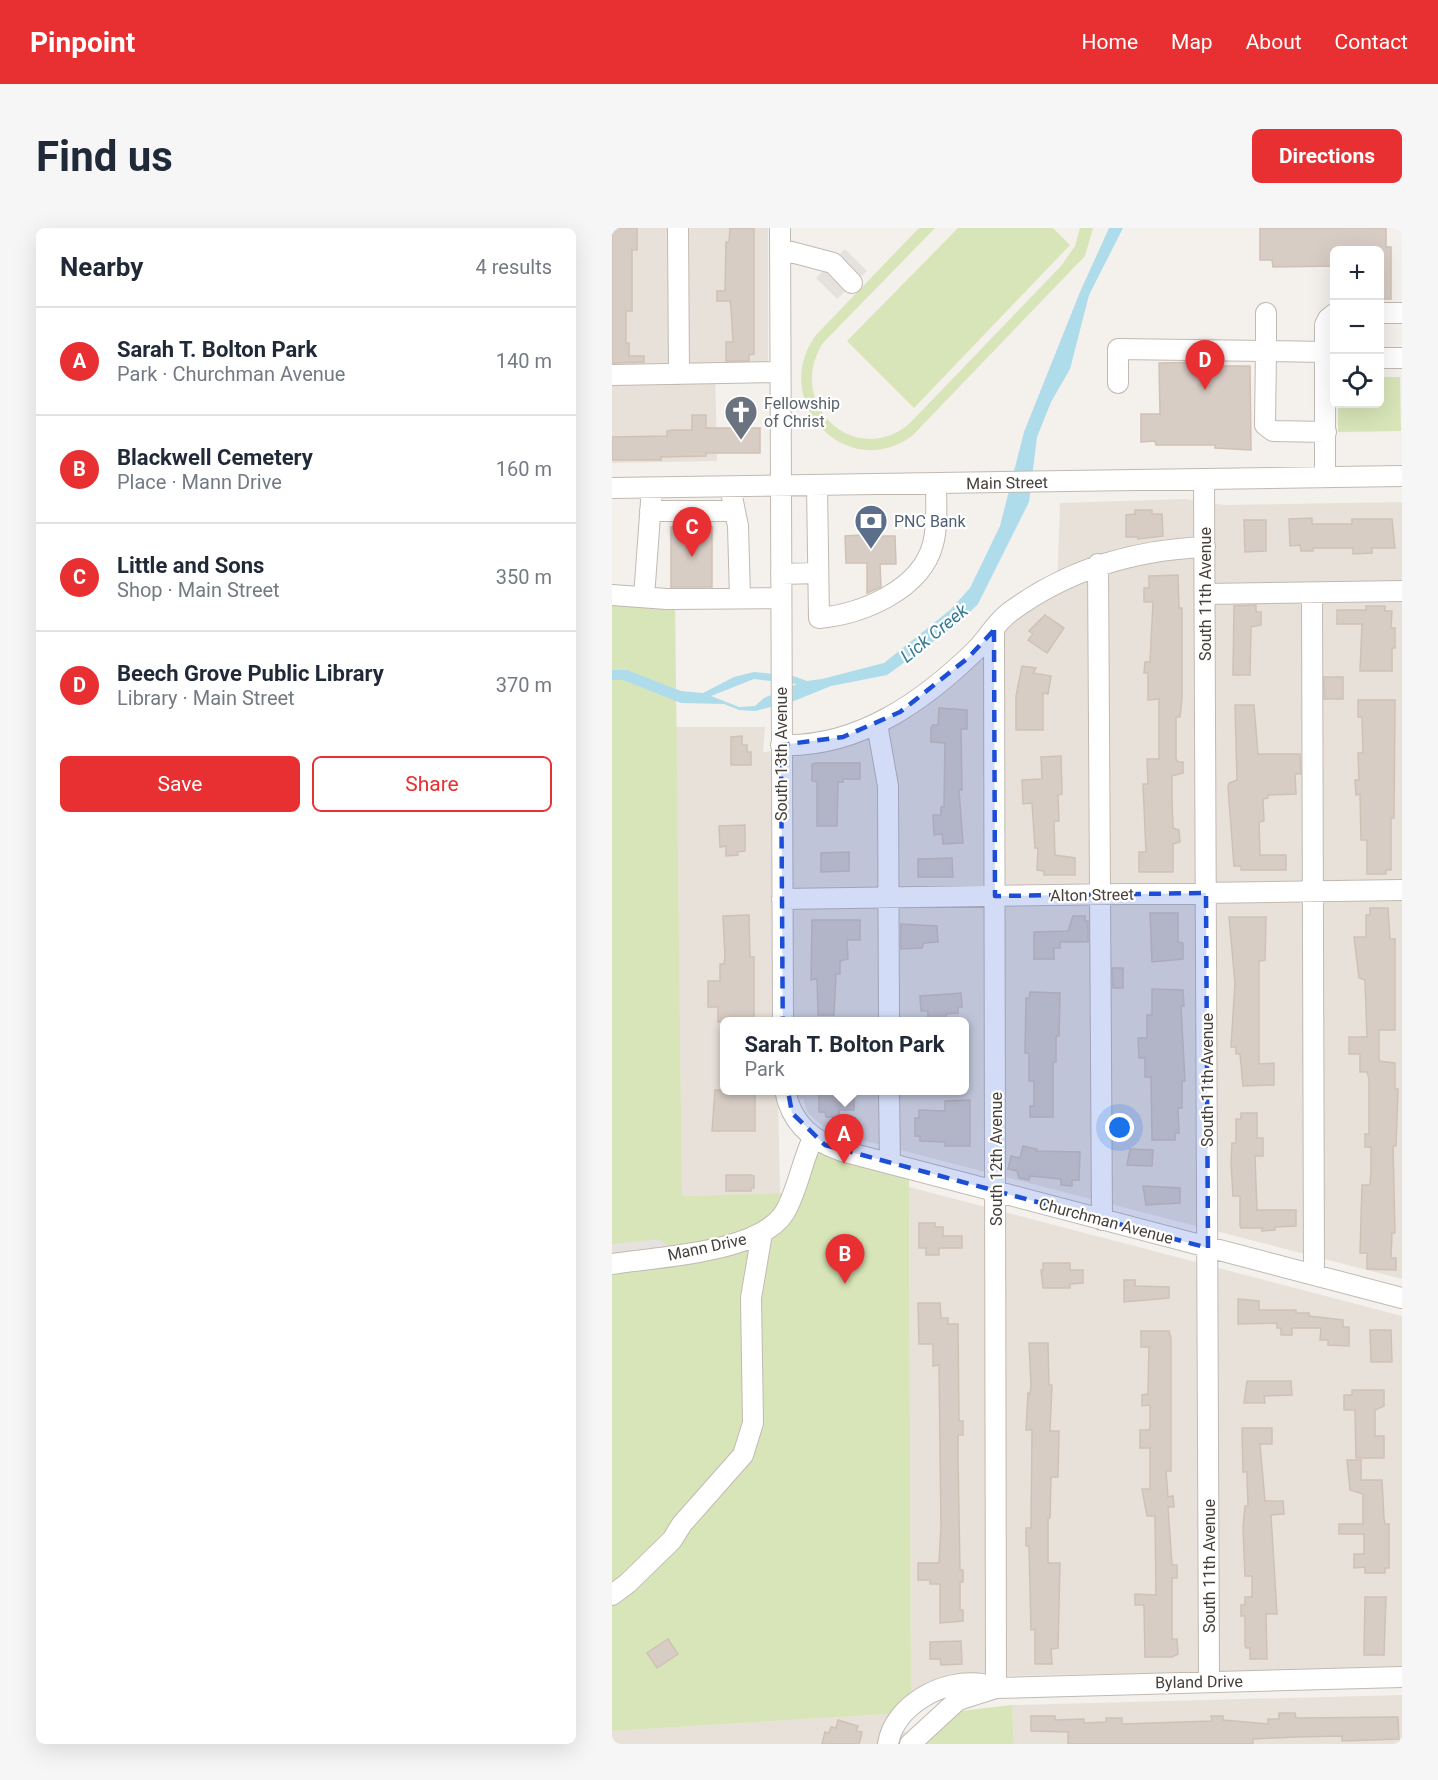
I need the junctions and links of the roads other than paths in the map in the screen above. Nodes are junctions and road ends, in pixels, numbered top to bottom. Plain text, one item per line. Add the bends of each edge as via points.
1 (678, 228) edge
2 (780, 228) edge
3 (780, 249) junction
4 (852, 283) dead end
5 (1266, 313) dead end
6 (1384, 313) edge
7 (1402, 313) edge
8 (1330, 320) edge
9 (1266, 351) junction
10 (1328, 356) edge
11 (1384, 358) edge
12 (1402, 358) edge
13 (780, 372) junction
14 (679, 374) junction
15 (612, 375) edge
16 (1118, 383) dead end
17 (1326, 432) junction
18 (1402, 476) edge
19 (1325, 477) junction
20 (1204, 479) junction
21 (936, 484) junction
22 (781, 486) junction
23 (817, 486) junction
24 (730, 487) junction
25 (612, 488) edge
26 (652, 488) junction
27 (650, 511) junction
28 (733, 511) junction
29 (1205, 547) junction
30 (1098, 564) junction
31 (818, 573) junction
32 (781, 574) junction
33 (1402, 591) edge
34 (1312, 593) junction
35 (1205, 594) junction
36 (612, 595) edge
37 (644, 597) junction
38 (740, 598) junction
39 (781, 598) junction
40 (994, 630) junction
41 (878, 724) junction
42 (781, 736) junction
43 (1402, 890) edge
44 (1313, 892) junction
45 (1206, 893) junction
46 (1100, 895) junction
47 (995, 896) junction
48 (888, 898) junction
49 (782, 899) junction
50 (783, 1017) edge
51 (889, 1017) edge
52 (787, 1095) edge
53 (889, 1095) edge
54 (813, 1138) junction
55 (890, 1164) junction
56 (996, 1192) junction
57 (1102, 1220) junction
58 (762, 1233) junction
59 (1208, 1248) junction
60 (612, 1264) edge
61 (1314, 1275) junction
62 (1402, 1298) edge
63 (612, 1595) edge
64 (1402, 1677) edge
65 (1209, 1682) junction
66 (996, 1688) junction
67 (888, 1744) edge
68 (910, 1744) edge

1 - 14 street
2 - 3 street, South 13th Avenue
3 - 4 street via 834,263
3 - 13 street, South 13th Avenue
5 - 9 street
6 - 7 street
8 - 10 street via 1325,325
9 - 10 street
9 - 16 street via 1118,349
9 - 17 street via 1265,424 1273,432
10 - 17 street
11 - 12 street
13 - 14 street
13 - 22 street, South 13th Avenue
14 - 15 street
17 - 19 street
18 - 19 street, Main Street
19 - 20 street, Main Street
20 - 21 street, Main Street
20 - 29 street, South 11th Avenue
21 - 23 street, Main Street
21 - 31 street via 933,545 925,562 908,581 859,611 819,618
22 - 23 street, Main Street
22 - 24 street, Main Street
22 - 32 street, South 13th Avenue
23 - 31 street
24 - 26 street, Main Street
24 - 28 street
25 - 26 street, Main Street
26 - 27 street
27 - 28 street
27 - 37 street
28 - 38 street via 738,526
29 - 30 street via 1148,551
29 - 35 street, South 11th Avenue
30 - 40 street via 1039,592 1009,613
30 - 46 street
31 - 32 street
32 - 39 street, South 13th Avenue
33 - 34 street
34 - 35 street
34 - 44 street
35 - 45 street, South 11th Avenue
36 - 37 street
37 - 38 street
38 - 39 street
39 - 42 street, South 13th Avenue
40 - 41 street via 930,690
40 - 47 street, South 12th Avenue
41 - 42 street via 831,740
41 - 48 street via 888,786
42 - 49 street, South 13th Avenue
43 - 44 street, Alton Street
44 - 45 street, Alton Street
44 - 61 street
45 - 46 street, Alton Street
45 - 59 street, South 11th Avenue
46 - 47 street, Alton Street
46 - 57 street
47 - 48 street, Alton Street
47 - 56 street, South 12th Avenue
48 - 49 street, Alton Street
48 - 51 street
49 - 50 street, South 13th Avenue
52 - 54 street via 795,1120
53 - 55 street
54 - 55 street, Churchman Avenue via 833,1149
54 - 58 street, Mann Drive via 786,1210
55 - 56 street, Churchman Avenue
56 - 57 street, Churchman Avenue
56 - 66 street, South 12th Avenue
57 - 59 street, Churchman Avenue
58 - 60 street, Mann Drive via 723,1247
58 - 63 street via 751,1298 753,1424 744,1455 672,1540
59 - 61 street, Churchman Avenue
59 - 65 street, South 11th Avenue
61 - 62 street, Churchman Avenue
64 - 65 street, Byland Drive
65 - 66 street, Byland Drive
66 - 67 street via 965,1684 923,1697 899,1716
66 - 68 street via 958,1700

